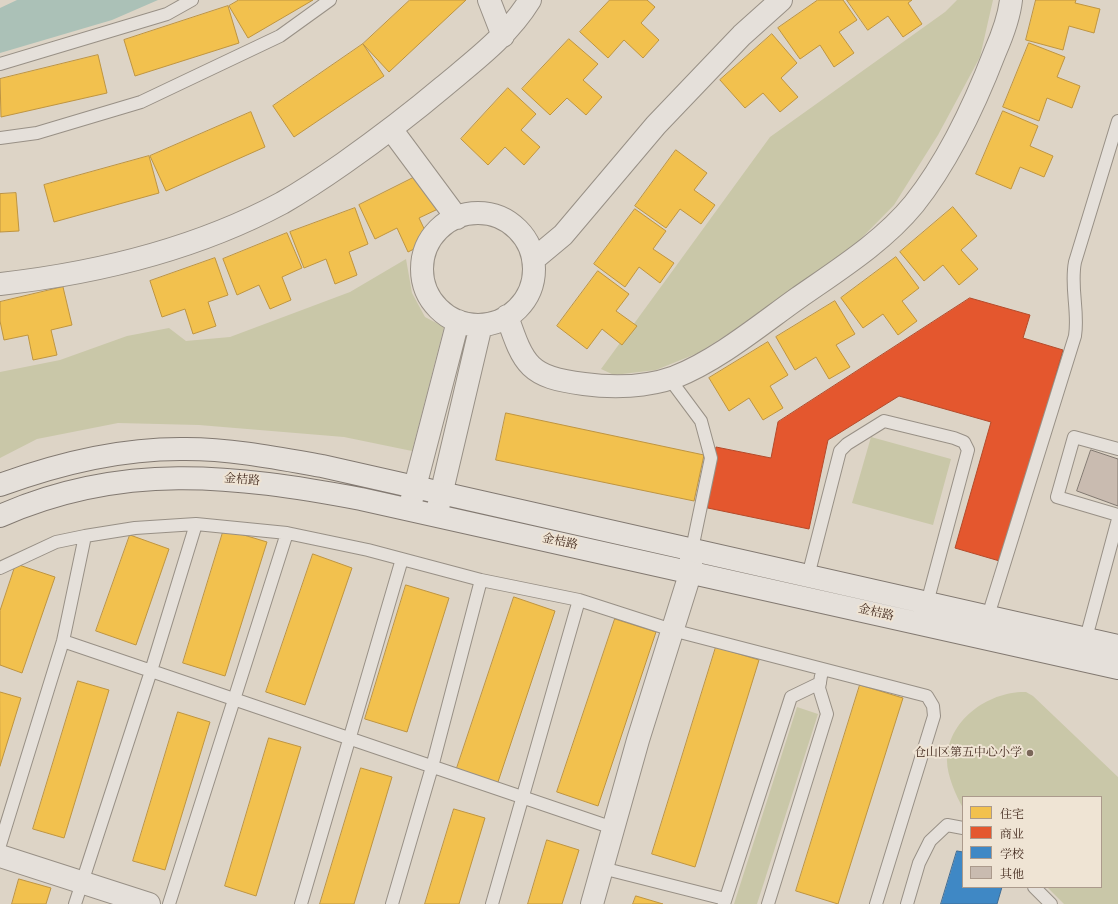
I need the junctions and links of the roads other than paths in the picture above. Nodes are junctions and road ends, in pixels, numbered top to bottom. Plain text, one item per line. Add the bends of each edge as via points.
1 (192, 0) edge
2 (330, 0) edge
3 (489, 0) edge
4 (530, 0) edge
5 (781, 0) edge
6 (1011, 0) edge
7 (503, 36) junction
8 (0, 64) edge
9 (1118, 121) edge
10 (391, 128) junction
11 (0, 138) edge
12 (457, 218) junction
13 (533, 260) junction
14 (0, 284) edge
15 (507, 316) junction
16 (458, 321) junction
17 (481, 325) junction
18 (669, 378) junction
19 (1118, 449) edge
20 (0, 485) edge
21 (415, 487) junction
22 (441, 493) junction
23 (410, 509) junction
24 (436, 515) junction
25 (1118, 515) edge
26 (0, 516) edge
27 (1118, 519) edge
28 (196, 524) junction
29 (287, 533) junction
30 (86, 536) junction
31 (692, 550) junction
32 (402, 559) junction
33 (0, 568) edge
34 (690, 571) junction
35 (808, 576) junction
36 (481, 580) junction
37 (579, 600) junction
38 (927, 603) junction
39 (988, 616) junction
40 (672, 630) junction
41 (1086, 638) junction
42 (63, 641) junction
43 (1118, 646) edge
44 (1118, 668) edge
45 (822, 669) junction
46 (151, 671) junction
47 (820, 683) junction
48 (235, 700) junction
49 (350, 739) junction
50 (432, 767) junction
51 (524, 798) junction
52 (613, 828) junction
53 (962, 828) edge
54 (0, 845) edge
55 (0, 856) edge
56 (602, 868) junction
57 (82, 882) junction
58 (1035, 888) edge
59 (725, 902) edge
60 (75, 904) edge
61 (149, 904) edge
62 (169, 904) edge
63 (301, 904) edge
64 (392, 904) edge
65 (492, 904) edge
66 (592, 904) edge
67 (768, 904) edge
68 (876, 904) edge
69 (907, 904) edge
70 (1051, 904) edge

1 - 8 lane via 167,14
2 - 11 lane via 280,36 141,102 37,133
3 - 7 street
4 - 7 street
5 - 13 street via 737,40 656,125 563,235
6 - 18 street via 1004,31 970,110 932,178 899,221 771,317 712,357
7 - 10 street via 432,97
9 - 39 lane via 1072,277 1076,336
10 - 12 street
10 - 14 street via 312,185 282,203 207,237 123,264
12 - 13 street via 466,214 485,213 504,219 519,230 529,246
12 - 16 street via 434,234 425,252 422,270 425,288 434,304 447,316
13 - 15 street via 533,282 526,299
15 - 17 street
15 - 18 street via 523,358 538,372 550,378 621,387
16 - 17 street
16 - 21 street
17 - 22 street
18 - 31 lane via 701,421 711,458
19 - 25 lane via 1074,437 1057,497
20 - 21 street via 73,461 186,448 271,457
21 - 22 street
21 - 23 street
22 - 24 street
22 - 31 street
23 - 24 street, 金桔路
23 - 26 street, 金桔路 via 256,481 209,477 131,480 93,487 18,508
24 - 34 street, 金桔路
27 - 41 lane
28 - 29 lane
28 - 30 lane via 135,528
28 - 46 lane
29 - 32 lane
29 - 48 lane
30 - 33 lane via 56,542
30 - 42 lane
31 - 34 street
31 - 35 street
32 - 36 lane
32 - 49 lane
34 - 40 street
34 - 44 street, 金桔路
35 - 38 street
35 - 38 lane via 840,451 884,421 954,438 964,442 968,450
36 - 37 lane
36 - 50 lane
37 - 40 lane
37 - 51 lane
38 - 39 street
39 - 41 street
40 - 45 lane
40 - 52 street
41 - 43 street
42 - 46 lane
42 - 54 lane
45 - 47 lane
45 - 68 lane via 926,696 933,706 934,716
46 - 48 lane
46 - 57 lane
47 - 59 lane via 791,697
47 - 67 lane via 819,688 828,714
48 - 49 lane
48 - 62 lane
49 - 50 lane
49 - 63 lane
50 - 51 lane
50 - 64 lane
51 - 52 lane
51 - 65 lane
52 - 56 street
53 - 69 lane via 947,825 930,841 919,863
55 - 57 street
56 - 59 lane
56 - 66 street
57 - 60 lane
57 - 61 street
58 - 70 lane

